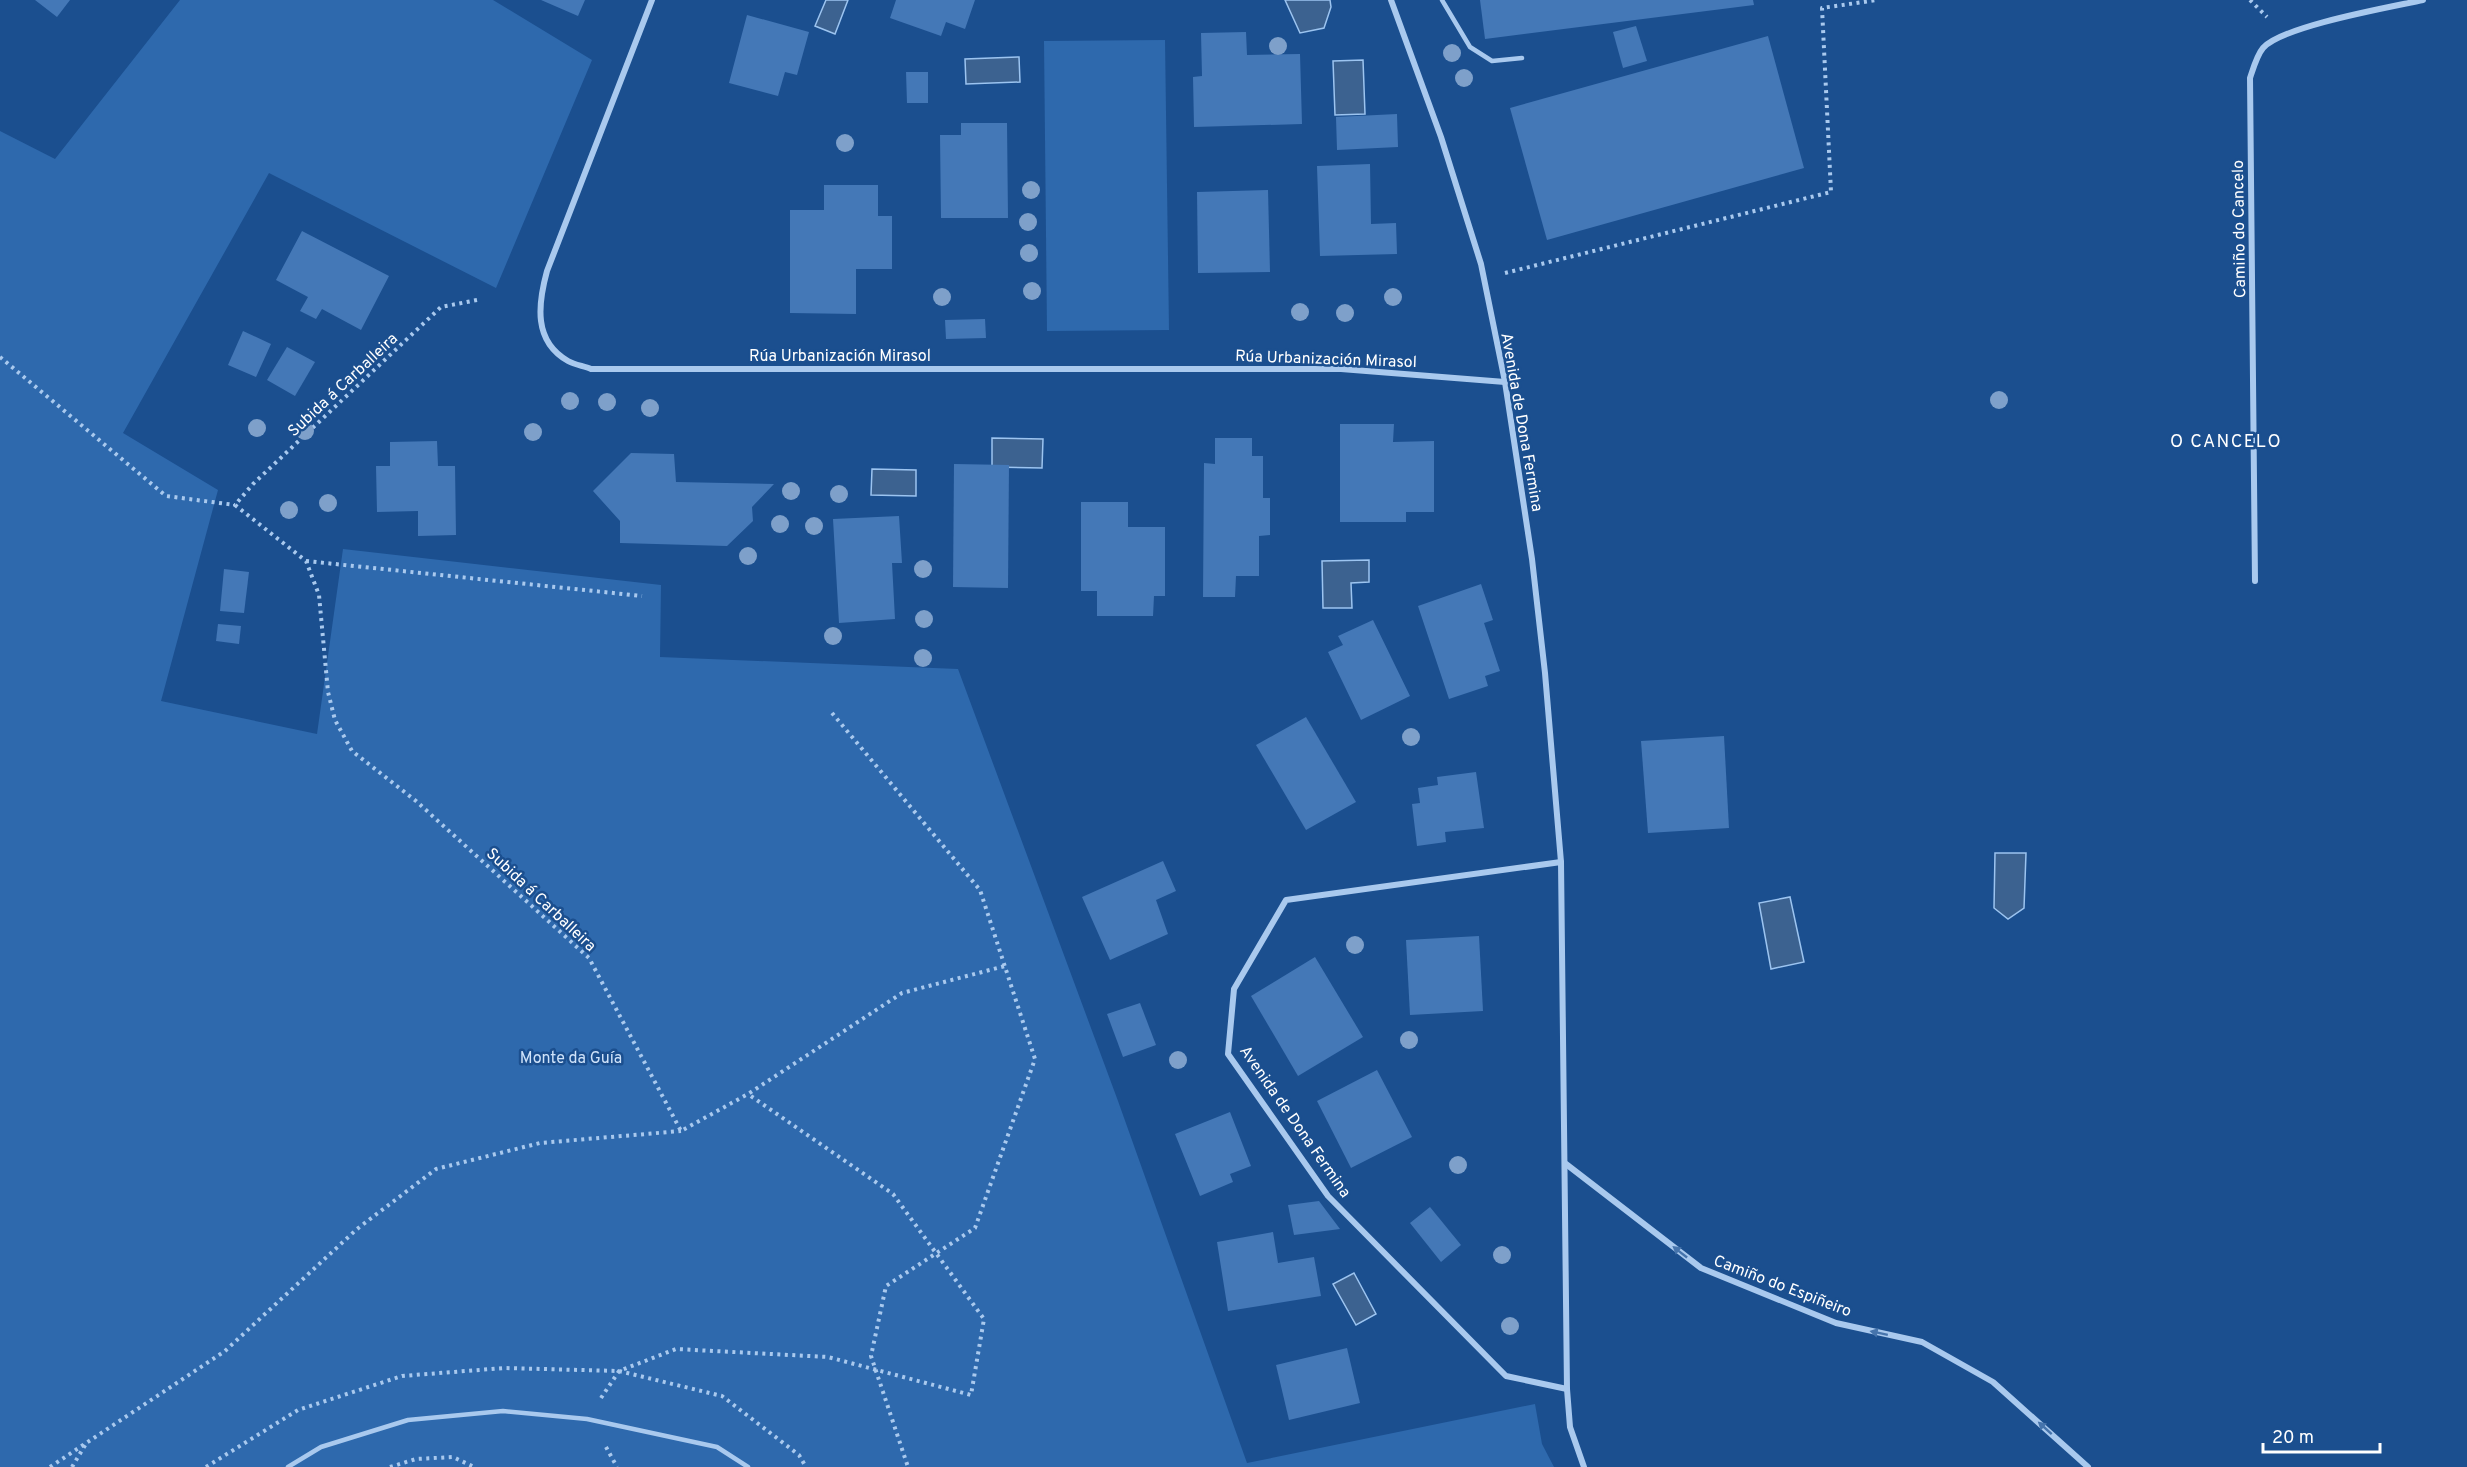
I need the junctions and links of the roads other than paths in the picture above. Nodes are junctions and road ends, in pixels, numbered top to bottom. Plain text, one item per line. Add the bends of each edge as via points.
1 (652, 0) edge
2 (1391, 0) edge
3 (1442, 0) edge
4 (2423, 0) edge
5 (1522, 58) dead end
6 (1505, 382) junction
7 (2255, 581) dead end
8 (1562, 862) junction
9 (1566, 1164) junction
10 (1567, 1389) junction
11 (288, 1467) edge
12 (748, 1467) edge
13 (1584, 1467) edge
14 (2088, 1467) edge

1 - 6 street, Rúa Urbanización Mirasol via 540,297 540,323 548,342 568,361 591,369 1341,369
2 - 6 street, Avenida de Dona Fermina via 1441,137 1484,279
3 - 5 lane via 1470,46 1492,61
4 - 7 street, Camiño do Cancelo via 2284,34 2262,48 2250,78
6 - 8 street, Avenida de Dona Fermina via 1532,559
8 - 9 street, Avenida de Dona Fermina
8 - 10 street, Avenida de Dona Fermina via 1286,900 1234,989 1228,1054 1328,1196 1506,1376
9 - 10 street, Avenida de Dona Fermina
14 -> 9 street, Camiño do Espiñeiro via 1993,1382 1922,1342 1836,1323 1701,1268
10 - 13 street, Avenida de Dona Fermina via 1570,1428
11 - 12 lane via 321,1447 408,1420 503,1412 588,1419 717,1447

